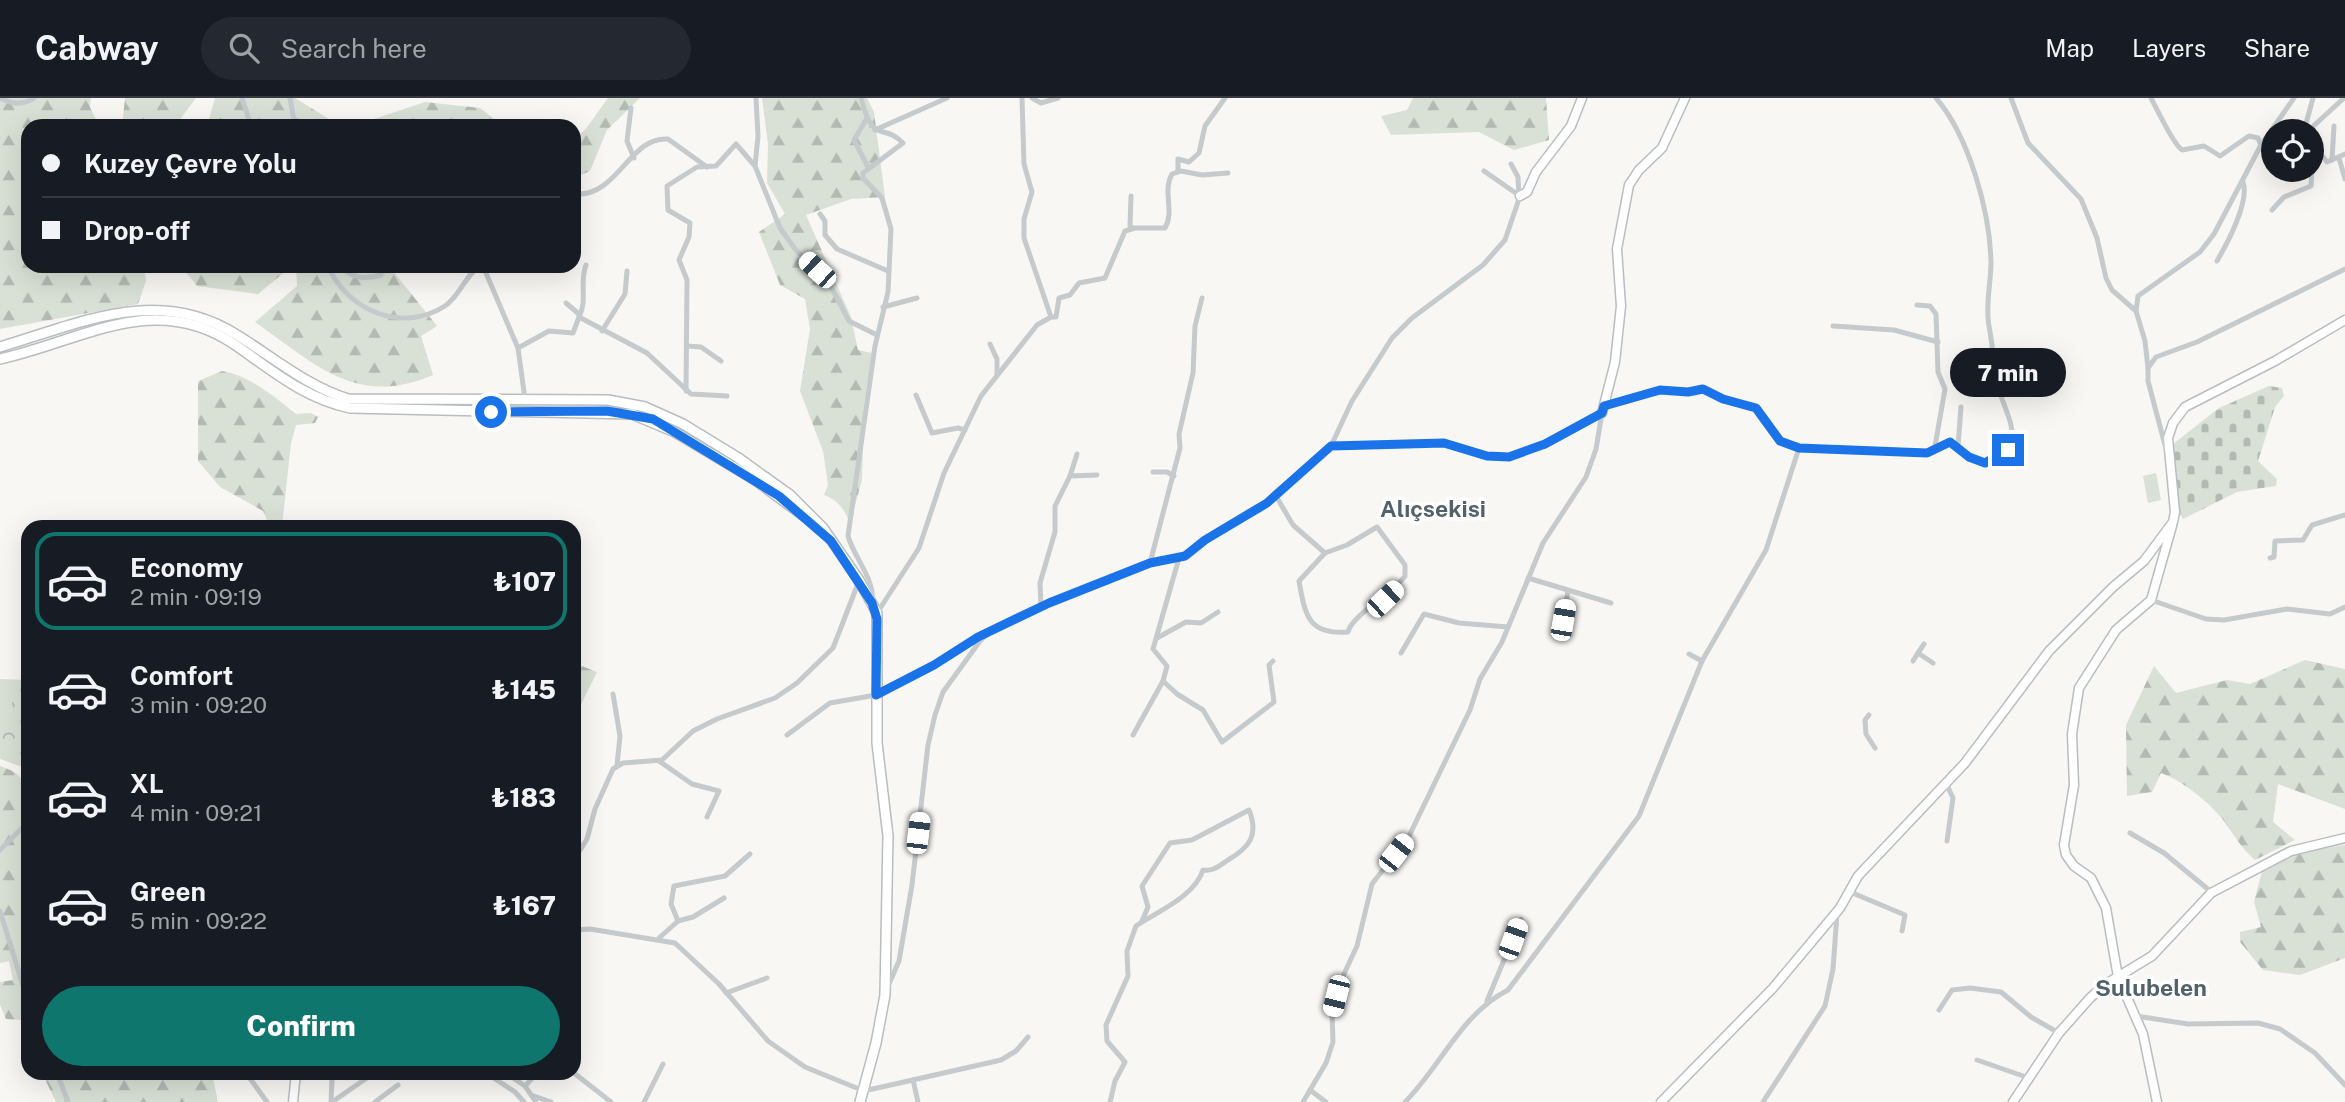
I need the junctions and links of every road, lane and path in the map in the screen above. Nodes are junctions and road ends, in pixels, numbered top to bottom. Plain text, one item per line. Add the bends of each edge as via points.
1 (0, 98) edge
2 (34, 98) edge
3 (242, 98) edge
4 (290, 98) edge
5 (756, 98) edge
6 (861, 98) edge
7 (947, 98) edge
8 (1022, 98) edge
9 (1032, 98) edge
10 (1058, 98) edge
11 (1225, 98) edge
12 (1582, 98) edge
13 (1685, 98) edge
14 (1936, 98) edge
15 (2011, 98) edge
16 (2151, 98) edge
17 (2294, 98) edge
18 (2313, 98) edge
19 (2344, 98) edge
20 (631, 108) dead end
21 (867, 118) junction
22 (249, 119) edge
23 (294, 119) edge
24 (2279, 119) edge
25 (2309, 119) edge
26 (2320, 119) edge
27 (2334, 126) dead end
28 (875, 130) junction
29 (2261, 145) joint
30 (2345, 154) edge
31 (634, 158) junction
32 (2335, 159) junction
33 (2324, 161) edge
34 (1511, 164) dead end
35 (707, 166) junction
36 (755, 166) junction
37 (868, 167) junction
38 (1484, 171) dead end
39 (1178, 172) junction
40 (1228, 173) dead end
41 (2345, 179) edge
42 (2243, 182) junction
43 (2311, 182) edge
44 (581, 193) edge
45 (1131, 196) dead end
46 (1520, 196) junction
47 (2273, 211) dead end
48 (820, 214) dead end
49 (1133, 228) junction
50 (2217, 261) dead end
51 (586, 265) dead end
52 (2345, 269) edge
53 (627, 271) dead end
54 (888, 271) junction
55 (332, 273) edge
56 (348, 273) edge
57 (381, 273) edge
58 (476, 273) edge
59 (485, 273) edge
60 (917, 298) dead end
61 (1202, 298) dead end
62 (566, 303) dead end
63 (1917, 305) dead end
64 (883, 307) junction
65 (2136, 311) junction
66 (579, 316) junction
67 (1051, 317) junction
68 (2345, 320) edge
69 (1833, 326) dead end
70 (602, 331) junction
71 (877, 335) junction
72 (1938, 342) junction
73 (990, 344) dead end
74 (687, 346) junction
75 (0, 347) edge
76 (518, 348) junction
77 (0, 359) edge
78 (721, 361) dead end
79 (2148, 368) junction
80 (997, 374) junction
81 (686, 391) junction
82 (916, 395) dead end
83 (727, 396) dead end
84 (525, 399) junction
85 (1961, 408) dead end
86 (1603, 409) junction
87 (965, 430) junction
88 (1331, 446) junction
89 (1958, 446) junction
90 (1799, 448) junction
91 (1934, 452) junction
92 (2167, 452) junction
93 (1077, 454) dead end
94 (1153, 471) dead end
95 (1097, 475) dead end
96 (1070, 476) junction
97 (1174, 476) junction
98 (1276, 496) junction
99 (2345, 515) edge
100 (2173, 522) junction
101 (831, 541) junction
102 (1325, 553) junction
103 (1179, 558) junction
104 (2270, 558) dead end
105 (1150, 563) junction
106 (1528, 578) junction
107 (859, 580) junction
108 (1569, 591) junction
109 (2151, 600) junction
110 (872, 603) junction
111 (1611, 603) dead end
112 (1041, 607) junction
113 (2345, 607) edge
114 (1218, 612) dead end
115 (877, 613) junction
116 (1563, 620) dead end
117 (1508, 627) junction
118 (991, 631) junction
119 (1157, 638) junction
120 (1924, 644) dead end
121 (1401, 653) dead end
122 (1918, 653) junction
123 (1689, 654) dead end
124 (1702, 661) junction
125 (1913, 661) dead end
126 (1273, 662) dead end
127 (1933, 663) dead end
128 (1163, 681) junction
129 (613, 694) dead end
130 (876, 695) junction
131 (1869, 715) dead end
132 (787, 735) dead end
133 (1133, 735) dead end
134 (1875, 748) dead end
135 (659, 761) junction
136 (617, 765) junction
137 (1946, 783) junction
138 (707, 817) dead end
139 (21, 829) edge
140 (2130, 833) dead end
141 (2345, 836) edge
142 (1947, 841) dead end
143 (581, 849) edge
144 (0, 850) edge
145 (750, 854) dead end
146 (2255, 867) junction
147 (2209, 890) junction
148 (1848, 891) junction
149 (724, 898) dead end
150 (1840, 908) junction
151 (0, 911) edge
152 (1521, 919) dead end
153 (678, 921) junction
154 (1142, 921) junction
155 (581, 930) edge
156 (1902, 931) dead end
157 (659, 938) junction
158 (2118, 975) junction
159 (767, 978) dead end
160 (21, 979) edge
161 (726, 993) junction
162 (885, 995) junction
163 (1487, 1000) junction
164 (1939, 1010) dead end
165 (2136, 1016) junction
166 (2061, 1031) junction
167 (1028, 1037) dead end
168 (1978, 1060) dead end
169 (663, 1063) dead end
170 (2029, 1078) junction
171 (60, 1080) edge
172 (251, 1080) edge
173 (295, 1080) edge
174 (332, 1080) edge
175 (364, 1080) edge
176 (497, 1080) edge
177 (516, 1080) edge
178 (531, 1080) edge
179 (581, 1080) edge
180 (913, 1080) junction
181 (398, 1085) dead end
182 (525, 1086) junction
183 (2345, 1086) edge
184 (1310, 1090) junction
185 (864, 1091) junction
186 (535, 1099) edge
187 (335, 1101) edge
188 (68, 1102) edge
189 (267, 1102) edge
190 (293, 1102) edge
191 (375, 1102) edge
192 (524, 1102) edge
193 (551, 1102) edge
194 (611, 1102) edge
195 (644, 1102) edge
196 (860, 1102) edge
197 (918, 1102) edge
198 (1110, 1102) edge
199 (1303, 1102) edge
200 (1326, 1102) edge
201 (1405, 1102) edge
202 (1661, 1102) edge
203 (1763, 1102) edge
204 (2013, 1102) edge
205 (2157, 1102) edge

1 - 2 street via 11,104
3 - 22 street
4 - 23 street
5 - 36 street
6 - 21 street
7 - 28 street
8 - 67 street via 1024,164 1032,192 1024,238
9 - 10 street via 1041,103
11 - 39 street via 1205,126 1197,155 1189,162 1178,159
12 - 46 street via 1571,127
13 - 86 street via 1662,148 1629,186 1617,248 1621,306 1615,362
14 - 89 street via 1954,122 1987,215 1991,262 1988,321 1999,391 2012,434 2008,450 1990,462 1977,462
15 - 65 street via 2028,143 2081,199 2112,290
16 - 29 street via 2167,123 2171,140 2182,150 2204,146 2220,156 2249,136 2258,138
17 - 24 street
18 - 25 street
19 - 26 street
20 - 31 street via 627,141
21 - 28 street
21 - 37 street via 854,140
27 - 32 street
28 - 37 street via 903,143
29 - 42 street
30 - 32 street
31 - 35 street via 648,142 668,139
31 - 44 street via 596,191
32 - 33 street
32 - 41 street
34 - 46 street
35 - 36 street via 720,164 736,144
35 - 74 street via 667,186 668,210 690,223 690,237 679,260 687,280
36 - 71 street via 780,228 795,249 829,283 849,321
37 - 54 street via 863,178 882,198 891,220
38 - 46 street
39 - 40 street
39 - 49 street via 1168,181 1166,226
42 - 50 street via 2231,236
42 - 65 street via 2200,252 2138,296
43 - 47 street via 2284,197
45 - 49 street via 1129,226
46 - 88 street via 1505,240 1483,265 1392,338 1352,401
48 - 54 street via 825,235 837,248
49 - 67 street via 1125,231 1105,278 1079,284 1073,293 1059,298 1056,317
51 - 66 street
52 - 79 street via 2197,342 2156,357
53 - 70 street via 625,294
54 - 64 street
55 - 58 street via 364,310 389,317 412,317 444,307
56 - 57 street via 364,279
59 - 76 street
60 - 64 street
61 - 97 street
62 - 66 street
63 - 72 street via 1934,309
64 - 71 street
65 - 79 street
66 - 70 street
66 - 76 street via 573,333 549,331
67 - 80 street via 1037,325
68 - 92 street via 2185,407 2173,423
69 - 72 street via 1894,330
70 - 81 street via 647,353
71 - 110 street via 848,537 873,594
72 - 91 street via 1938,372 1945,389
73 - 80 street
74 - 78 street via 701,347
74 - 81 street
75 - 84 main road via 125,311 179,310 221,325 309,383 348,399
76 - 84 street
77 - 101 main road via 129,321 178,320 217,334 309,396 350,408 632,414 664,425 754,479
79 - 92 street
80 - 87 street
81 - 83 street
82 - 87 street via 932,433
84 - 101 main road via 608,400 661,413 772,480 805,509
85 - 89 street
86 - 88 street via 1545,444 1509,457 1487,456 1444,443
86 - 90 street via 1660,390 1703,389 1756,408 1780,441
86 - 106 street via 1586,477 1543,543
87 - 115 street via 944,474 919,548
88 - 98 street
89 - 91 street via 1947,442
90 - 91 street
90 - 124 street via 1766,550
92 - 100 street
93 - 96 street
94 - 97 street
95 - 96 street
96 - 112 street via 1055,506 1055,532 1040,583
97 - 105 street
98 - 102 street via 1293,525
98 - 103 street
99 - 104 street via 2312,525 2303,540 2275,541 2274,558
100 - 109 street
100 - 137 street via 2144,561 2049,651
101 - 107 main road
102 - 102 street via 1377,527 1405,565 1405,576 1385,599 1350,624 1348,632 1334,633 1312,625 1299,581
103 - 105 street
103 - 119 street
105 - 112 street
106 - 108 street
106 - 117 street
107 - 110 main road
107 - 135 street via 833,648 797,683 775,698 693,731
108 - 111 street
108 - 116 street
109 - 113 street via 2207,619 2224,620 2287,609 2330,614
109 - 158 street via 2116,630 2087,672 2075,706 2072,734 2074,785 2064,845 2074,866 2091,878 2101,894
110 - 115 main road
112 - 118 street
114 - 119 street
115 - 130 main road
117 - 121 street via 1459,623 1424,614
117 - 184 street via 1409,836 1372,884 1357,946 1334,1004 1333,1042
118 - 130 street
118 - 162 street via 954,674 935,715 899,961
119 - 128 street via 1154,652 1167,666
120 - 122 street
122 - 125 street
122 - 127 street
123 - 124 street
124 - 163 street via 1639,816 1507,990
126 - 128 street via 1269,684 1274,702 1222,742 1203,710
128 - 133 street
129 - 136 street via 620,736
130 - 132 street via 830,703
130 - 162 main road via 879,772 888,836
131 - 134 street via 1866,734
135 - 136 street
135 - 138 street via 692,784 719,792
136 - 143 street via 600,794
137 - 142 street via 1953,798
137 - 148 street via 1885,844
139 - 144 street
140 - 147 street via 2164,853
141 - 146 street
145 - 153 street via 725,876 674,886 671,904
146 - 147 street
146 - 158 street via 2211,893 2152,956
147 - 158 street via 2158,947
148 - 150 street
148 - 156 street via 1905,915
149 - 153 street
150 - 202 street via 1773,988
150 - 203 street via 1825,1006
151 - 160 street
152 - 163 street
153 - 157 street
154 - 154 street via 1194,886 1203,870 1243,851 1252,840 1254,824 1249,810 1192,841 1170,843 1142,886 1148,907
154 - 198 street via 1129,939 1128,976 1106,1025 1107,1041 1125,1062
155 - 157 street
157 - 161 street via 682,948
158 - 165 street
158 - 166 street
159 - 161 street
161 - 185 street via 768,1041 805,1067
162 - 185 main road
163 - 201 street
164 - 166 street via 1952,990 1993,989
165 - 183 street via 2188,1024 2258,1023 2280,1029 2315,1053
165 - 205 street
166 - 170 street
167 - 180 street via 1000,1060
168 - 170 street
169 - 195 street
170 - 204 street
171 - 188 street
172 - 189 street
173 - 190 street
174 - 187 street
175 - 187 street
176 - 192 street
177 - 182 street
178 - 182 street
179 - 194 street
180 - 185 street
180 - 197 street
181 - 191 street
182 - 186 street
184 - 199 street
184 - 200 street
185 - 196 main road
186 - 193 street

